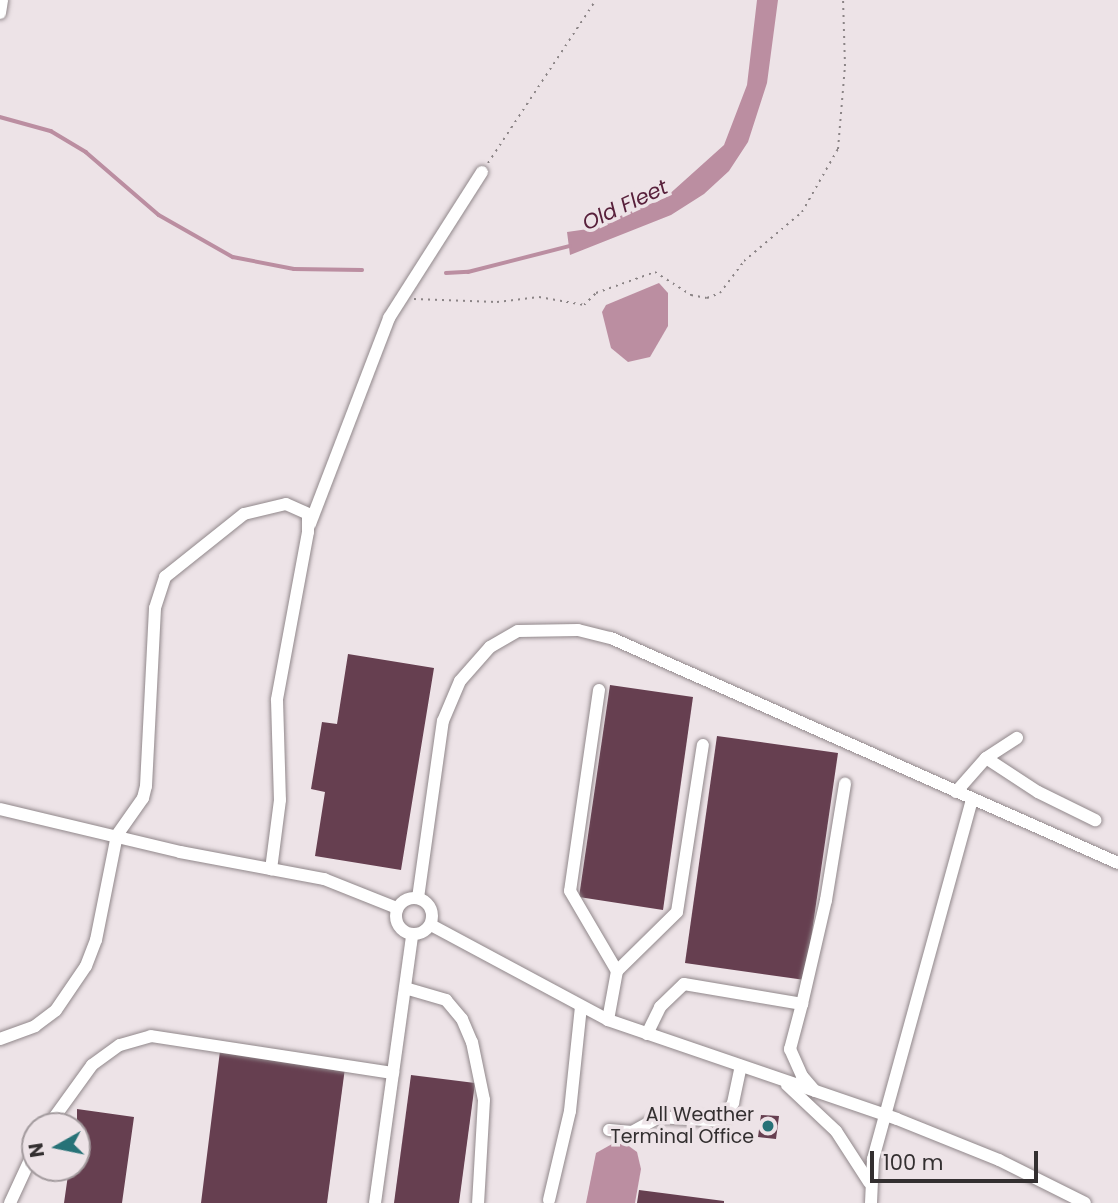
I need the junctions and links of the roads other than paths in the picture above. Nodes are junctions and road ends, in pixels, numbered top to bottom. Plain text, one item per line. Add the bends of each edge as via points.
1 (2, 0) edge
2 (1, 13) edge
3 (482, 172) road end
4 (308, 531) junction
5 (599, 690) dead end
6 (1017, 738) dead end
7 (703, 745) dead end
8 (986, 758) junction
9 (845, 784) dead end
10 (956, 792) junction
11 (972, 799) junction
12 (4, 806) edge
13 (1095, 820) dead end
14 (117, 835) junction
15 (1118, 863) edge
16 (271, 869) junction
17 (418, 898) junction
18 (397, 908) junction
19 (431, 925) junction
20 (412, 934) junction
21 (617, 971) junction
22 (405, 988) junction
23 (802, 1004) junction
24 (581, 1007) junction
25 (608, 1020) junction
26 (647, 1034) junction
27 (0, 1040) edge
28 (741, 1066) junction
29 (393, 1073) junction
30 (778, 1078) junction
31 (815, 1091) junction
32 (58, 1112) edge
33 (884, 1114) junction
34 (610, 1130) dead end
35 (21, 1179) edge
36 (871, 1186) junction
37 (550, 1200) dead end
38 (10, 1203) edge
39 (375, 1203) edge
40 (478, 1203) edge
41 (871, 1203) edge
42 (1085, 1203) edge

1 - 2 street
3 - 4 street via 375,349
4 - 14 street via 308,514 299,507 260,506 165,577 156,608 146,786 143,798
4 - 16 street via 277,700 280,800
5 - 21 street via 570,891
6 - 8 street
7 - 21 street via 677,912
8 - 10 street
8 - 13 street via 1038,792
9 - 23 street via 826,900
10 - 11 street
10 - 17 street via 611,638 578,630 518,632 490,647 460,681 443,721
11 - 15 street
11 - 33 street via 925,982
12 - 14 street
14 - 16 street
14 - 27 street via 96,940 86,966 56,1010 35,1026
16 - 18 street via 324,879
17 - 18 street via 406,899
17 - 19 street via 431,908
18 - 20 street via 398,925
19 - 20 street
19 - 24 street
20 - 22 street
21 - 25 street
22 - 29 street
22 - 40 street via 446,1000 462,1019 472,1042 484,1100
23 - 26 street via 684,984 660,1007
23 - 31 street via 790,1049
24 - 25 street
24 - 37 street via 570,1111
25 - 26 street
26 - 28 street
28 - 30 street
28 - 34 street via 733,1103 720,1121 659,1116 632,1132
29 - 32 street via 151,1036 120,1045 92,1065
29 - 39 street
30 - 31 street
30 - 36 street via 836,1131
31 - 33 street
33 - 36 street
33 - 42 street via 999,1160
35 - 38 street
36 - 41 street

